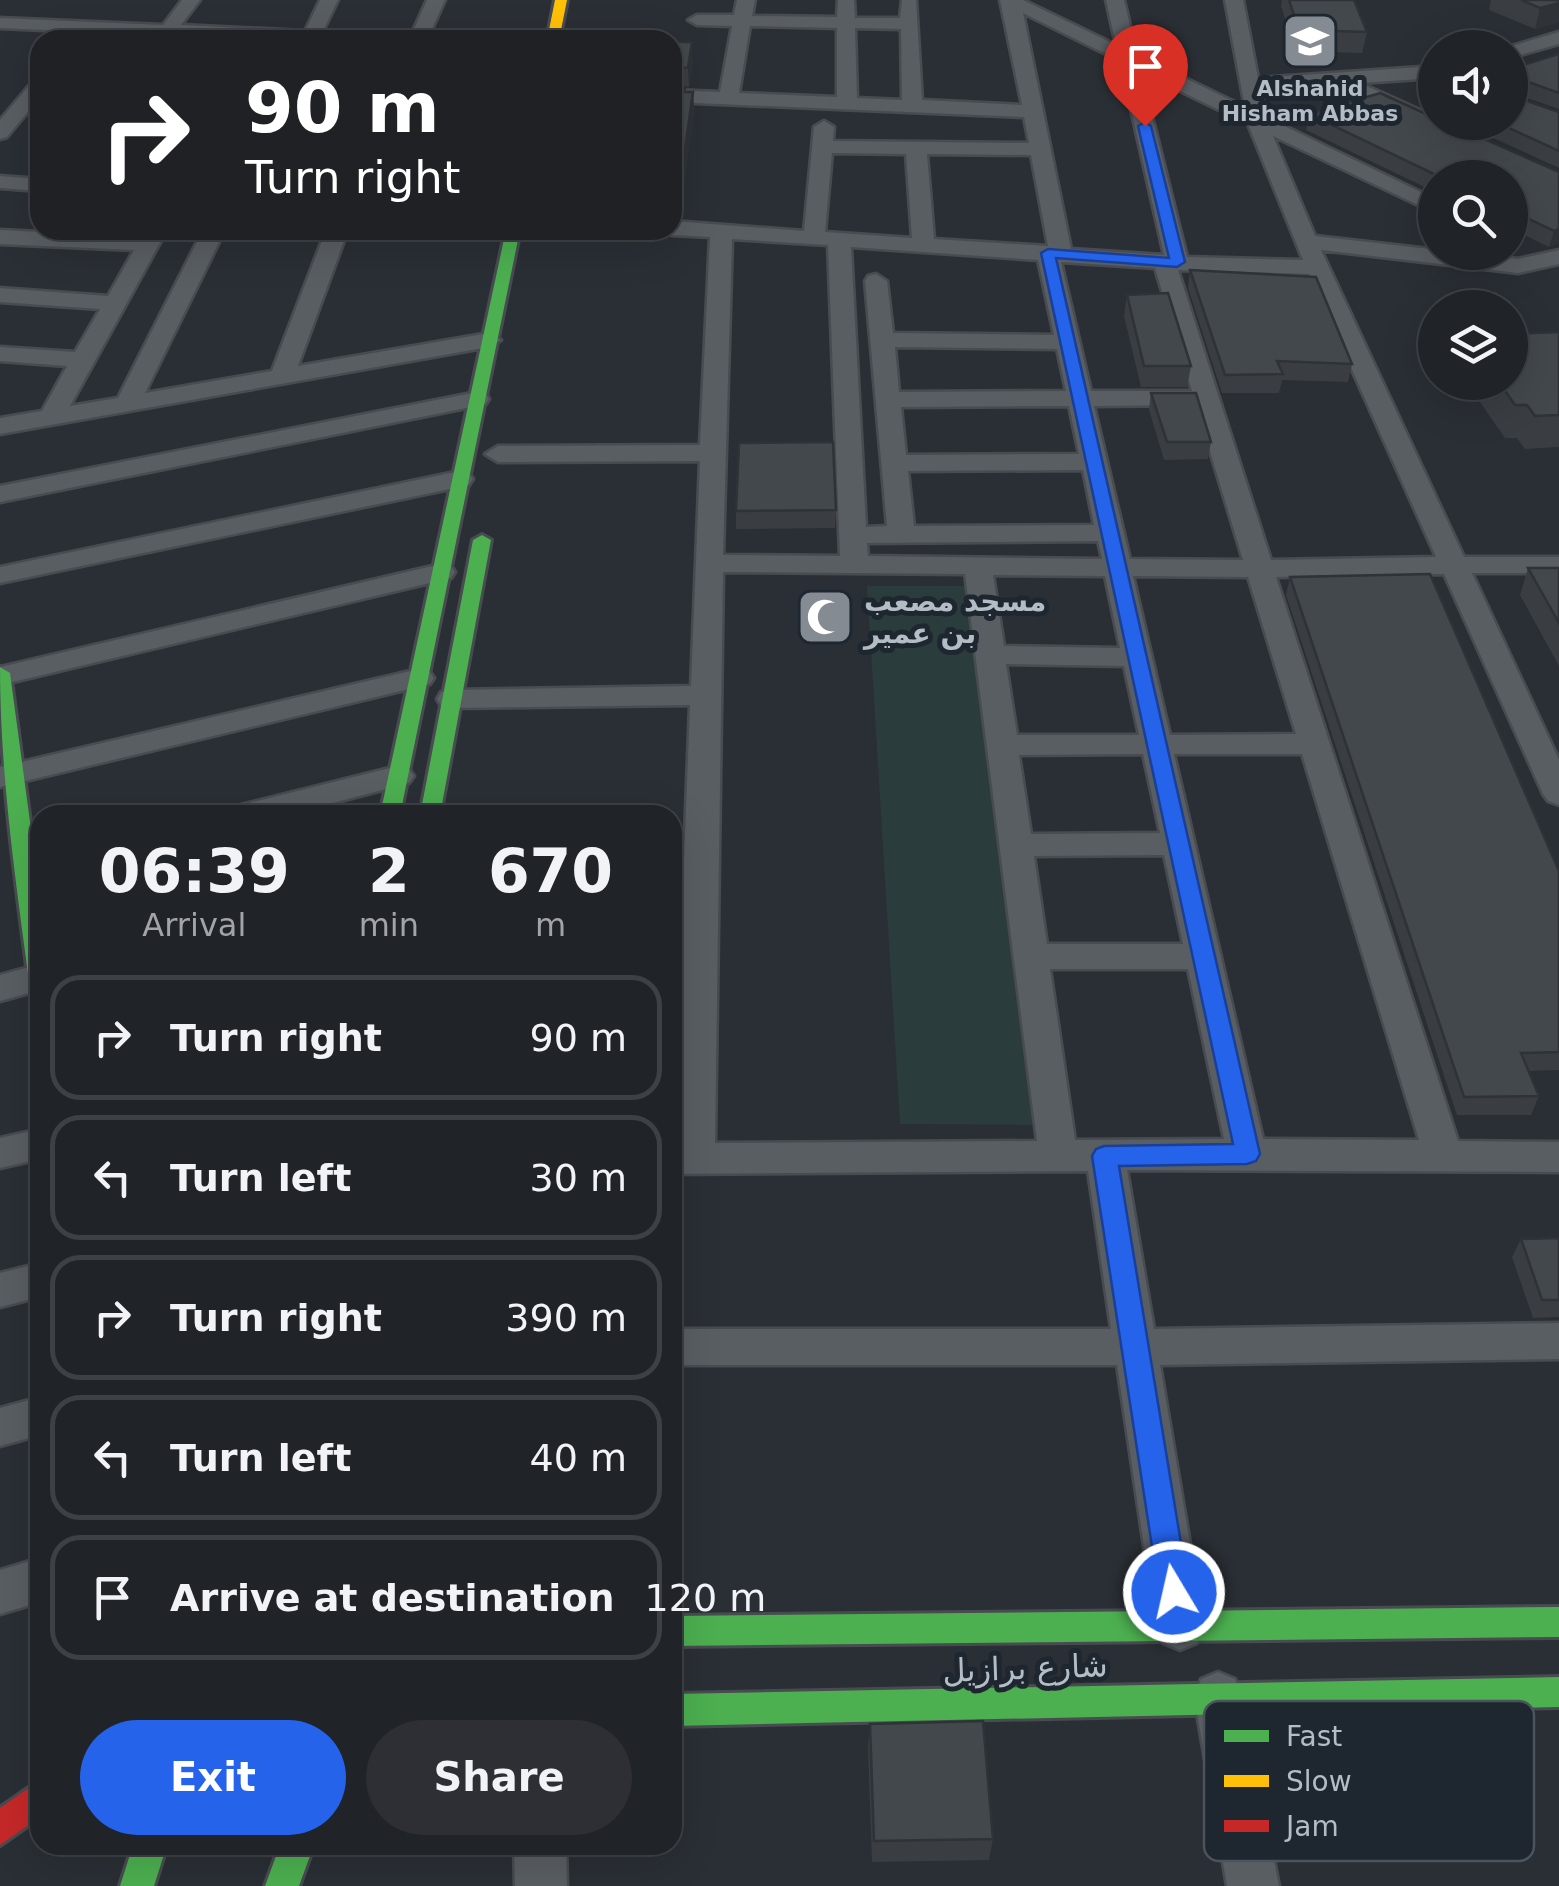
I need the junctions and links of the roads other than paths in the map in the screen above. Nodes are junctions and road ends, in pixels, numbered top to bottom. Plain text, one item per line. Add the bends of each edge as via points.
1 (26, 0) edge
2 (190, 0) edge
3 (329, 0) edge
4 (436, 0) edge
5 (561, 0) edge
6 (584, 0) edge
7 (746, 0) edge
8 (802, 0) edge
9 (846, 0) edge
10 (909, 0) edge
11 (1010, 0) edge
12 (1115, 0) edge
13 (1234, 0) edge
14 (697, 20) dead end
15 (742, 21) junction
16 (800, 22) junction
17 (846, 23) junction
18 (910, 24) junction
19 (3, 26) edge
20 (90, 26) edge
21 (119, 30) edge
22 (168, 30) edge
23 (314, 30) edge
24 (422, 30) edge
25 (555, 30) edge
26 (579, 30) edge
27 (1559, 38) edge
28 (1528, 47) edge
29 (1528, 51) edge
30 (1129, 57) junction
31 (1559, 59) edge
32 (1418, 73) edge
33 (1336, 79) junction
34 (1251, 84) junction
35 (682, 96) edge
36 (30, 97) edge
37 (729, 98) junction
38 (836, 101) junction
39 (912, 106) junction
40 (1033, 111) junction
41 (1418, 116) edge
42 (1257, 121) junction
43 (0, 133) edge
44 (822, 147) junction
45 (916, 148) junction
46 (1040, 149) junction
47 (0, 182) edge
48 (30, 184) edge
49 (1418, 199) edge
50 (682, 229) edge
51 (722, 231) junction
52 (0, 236) edge
53 (30, 236) edge
54 (826, 237) junction
55 (150, 240) edge
56 (209, 240) edge
57 (332, 240) edge
58 (511, 240) edge
59 (1306, 242) junction
60 (923, 244) junction
61 (1528, 251) edge
62 (1054, 254) junction
63 (1171, 262) junction
64 (1555, 262) edge
65 (1317, 267) junction
66 (876, 280) dead end
67 (0, 295) edge
68 (115, 303) junction
69 (490, 340) junction
70 (882, 340) junction
71 (1067, 342) junction
72 (0, 354) edge
73 (82, 360) junction
74 (283, 374) junction
75 (1080, 398) junction
76 (1206, 398) junction
77 (477, 399) junction
78 (888, 400) junction
79 (128, 403) junction
80 (51, 417) junction
81 (0, 426) edge
82 (713, 453) junction
83 (498, 455) dead end
84 (1094, 462) junction
85 (894, 463) junction
86 (460, 479) junction
87 (0, 494) edge
88 (488, 511) dead end
89 (853, 534) junction
90 (901, 534) junction
91 (1109, 534) junction
92 (709, 563) junction
93 (854, 564) junction
94 (1454, 564) junction
95 (1559, 565) edge
96 (978, 566) junction
97 (1117, 566) junction
98 (1259, 569) junction
99 (441, 572) junction
100 (0, 576) edge
101 (989, 655) junction
102 (1137, 657) junction
103 (0, 674) edge
104 (419, 678) junction
105 (706, 695) junction
106 (452, 699) junction
107 (1314, 744) junction
108 (1002, 745) junction
109 (1156, 746) junction
110 (9, 775) edge
111 (398, 776) junction
112 (1559, 794) edge
113 (284, 805) edge
114 (392, 805) edge
115 (432, 805) edge
116 (1178, 844) junction
117 (1016, 845) junction
118 (21, 870) edge
119 (30, 922) edge
120 (1032, 956) junction
121 (1203, 956) junction
122 (30, 981) edge
123 (0, 988) edge
124 (30, 1146) edge
125 (0, 1153) edge
126 (1247, 1154) junction
127 (1058, 1156) junction
128 (1104, 1156) junction
129 (1443, 1156) junction
130 (1559, 1157) edge
131 (684, 1159) edge
132 (30, 1282) edge
133 (0, 1290) edge
134 (1559, 1341) edge
135 (682, 1347) edge
136 (1135, 1347) junction
137 (30, 1419) edge
138 (0, 1428) edge
139 (30, 1583) edge
140 (0, 1592) edge
141 (1559, 1622) edge
142 (1180, 1627) junction
143 (682, 1631) edge
144 (1559, 1692) edge
145 (1218, 1696) junction
146 (1219, 1701) edge
147 (682, 1710) edge
148 (30, 1804) edge
149 (0, 1829) edge
150 (147, 1855) edge
151 (294, 1855) edge
152 (540, 1855) edge
153 (1248, 1861) edge
154 (137, 1886) edge
155 (282, 1886) edge
156 (541, 1886) edge
157 (1253, 1886) edge

1 - 19 street
2 - 22 street
3 - 23 street
4 - 24 street
5 - 25 main road
6 - 26 main road
7 - 15 street
8 - 16 street
9 - 17 street
10 - 18 street
11 - 30 street
11 - 40 street
12 - 30 street
13 - 34 street
14 - 15 street
15 - 16 street
15 - 37 street
16 - 17 street
17 - 18 street
17 - 38 street
18 - 39 street
19 - 20 street
20 - 21 street
27 - 28 street
29 - 31 street
30 - 42 street
30 - 63 street
32 - 33 street
33 - 34 street
33 - 41 street
34 - 42 street
35 - 37 street
36 - 43 street
37 - 38 street
38 - 39 street
38 - 44 street
39 - 40 street
40 - 46 street
42 - 49 street
42 - 59 street
44 - 45 street
44 - 54 street
45 - 46 street
45 - 60 street
46 - 62 street
47 - 48 street
50 - 51 street
51 - 54 street
51 - 82 street
52 - 53 street
54 - 60 street
54 - 89 street
55 - 68 street
56 - 79 street
57 - 74 street
58 - 69 main road
59 - 64 street via 1499,265
59 - 65 street
60 - 62 street
61 - 64 street
62 - 63 street
62 - 71 street
63 - 65 street
63 - 76 street
65 - 94 street
66 - 70 street
67 - 68 street
68 - 73 street
69 - 74 street
69 - 77 main road
70 - 71 street
70 - 78 street
71 - 75 street
72 - 73 street
73 - 80 street
74 - 79 street
75 - 76 street
75 - 78 street
75 - 84 street
76 - 98 street
77 - 86 main road
77 - 87 street
78 - 85 street
79 - 80 street
80 - 81 street
82 - 83 street
82 - 92 street
84 - 85 street
84 - 91 street
85 - 90 street
86 - 99 main road
86 - 100 street
88 - 106 main road
89 - 90 street
89 - 93 street
90 - 91 street
91 - 97 street
92 - 93 street
92 - 105 street
93 - 96 street
94 - 95 street
94 - 98 street
94 - 112 street
96 - 97 street
96 - 101 street
97 - 98 street
97 - 102 street
98 - 107 street
99 - 103 street
99 - 104 main road
101 - 102 street
101 - 108 street
102 - 109 street
103 - 110 main road
104 - 110 street
104 - 111 main road
105 - 106 street
105 - 131 street
106 - 115 main road
107 - 109 street
107 - 129 street
108 - 109 street
108 - 117 street
109 - 116 street
110 - 118 main road
111 - 113 street
111 - 114 main road
116 - 117 street
116 - 121 street
117 - 120 street
118 - 119 main road
120 - 121 street
120 - 127 street
121 - 126 street
122 - 123 street
124 - 125 street
126 - 128 street
126 - 129 street
127 - 128 street
127 - 131 street
128 - 136 street
129 - 130 street
132 - 133 street
134 - 136 street
135 - 136 street
136 - 142 street
137 - 138 street
139 - 140 street
141 - 142 main road, شارع برازيل
142 - 143 main road, شارع برازيل
144 - 145 main road, شارع برازيل
145 - 146 street
145 - 147 main road, شارع برازيل
148 - 149 main road
150 - 154 main road
151 - 155 main road
152 - 156 street
153 - 157 street

